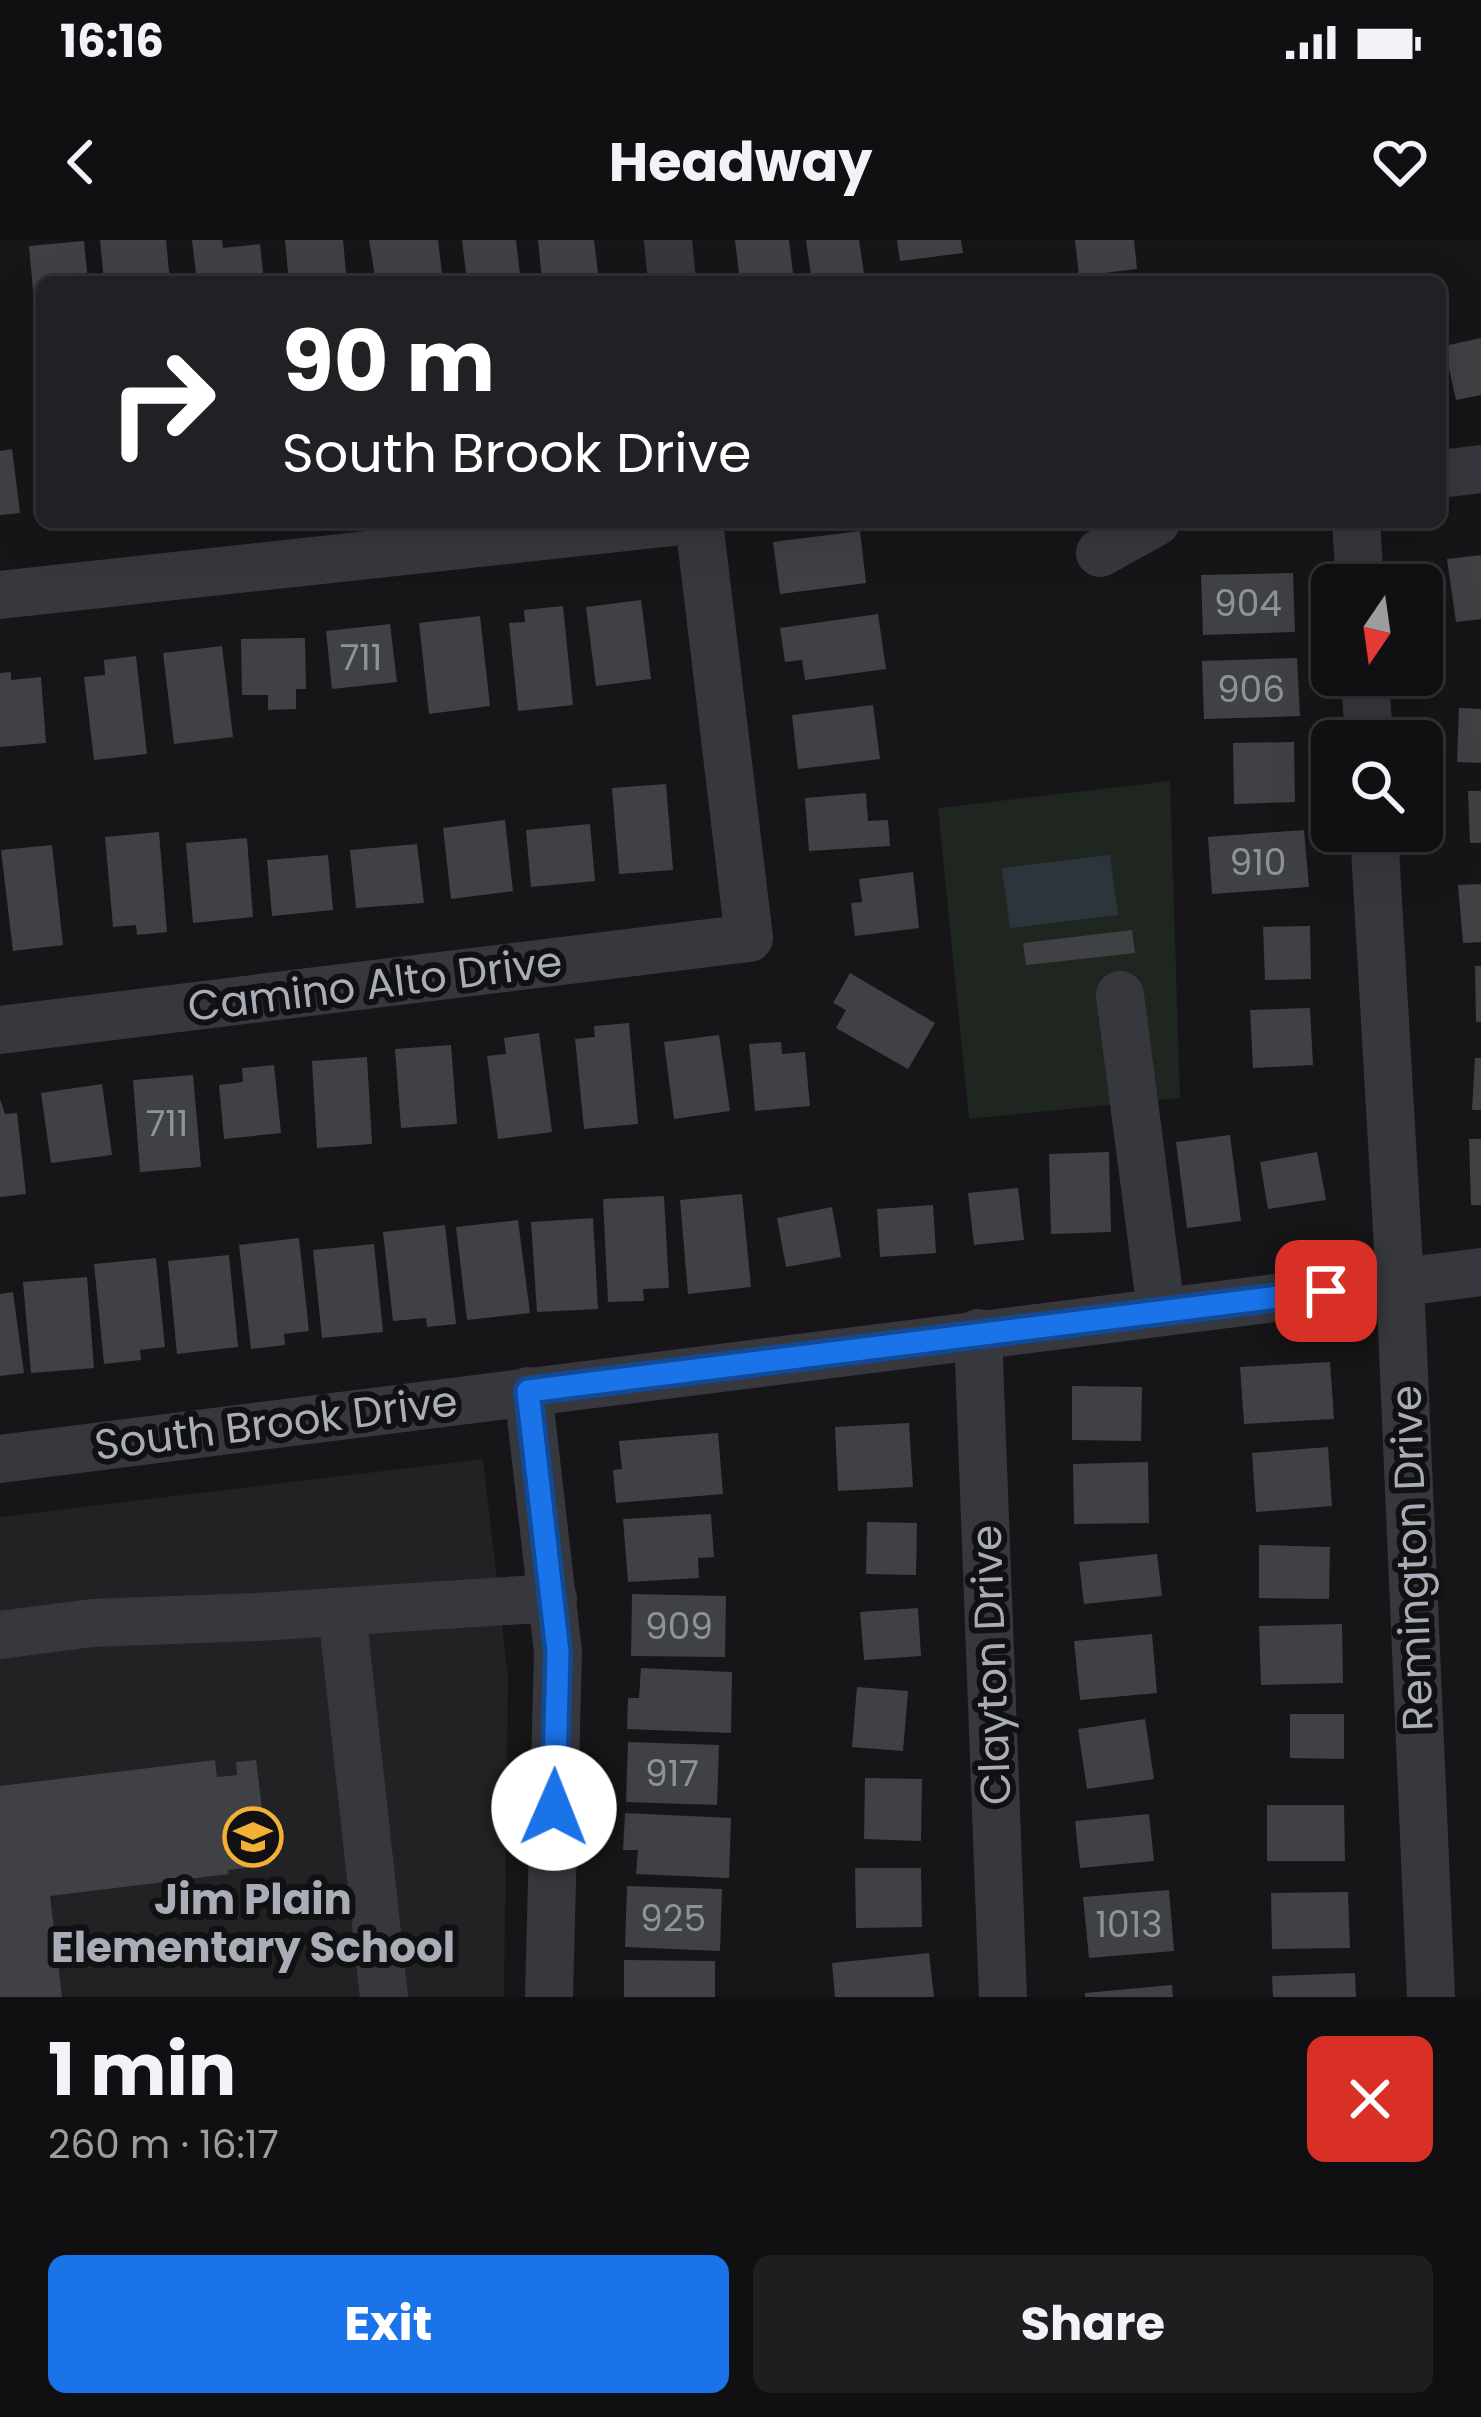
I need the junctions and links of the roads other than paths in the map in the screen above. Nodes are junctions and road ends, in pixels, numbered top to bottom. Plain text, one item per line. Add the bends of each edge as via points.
1 (668, 240) edge
2 (671, 276) edge
3 (1481, 469) edge
4 (1446, 474) edge
5 (618, 528) edge
6 (700, 528) edge
7 (1145, 528) edge
8 (1356, 528) edge
9 (1100, 553) dead end
10 (1359, 564) edge
11 (0, 595) edge
12 (1375, 852) edge
13 (1120, 995) dead end
14 (0, 1030) edge
15 (1481, 1272) edge
16 (1400, 1282) junction
17 (1160, 1310) junction
18 (978, 1333) junction
19 (528, 1391) junction
20 (0, 1459) edge
21 (553, 1598) junction
22 (342, 1612) junction
23 (0, 1635) edge
24 (384, 1997) edge
25 (549, 1997) edge
26 (1003, 1997) edge
27 (1431, 1997) edge

1 - 2 street
3 - 4 street
5 - 11 street
6 - 14 street, Camino Alto Drive via 749,938
7 - 9 street
8 - 10 street
12 - 16 street, Remington Drive
13 - 17 street
15 - 16 street, South Brook Drive
16 - 17 street, South Brook Drive
16 - 27 street, Remington Drive
17 - 18 street, South Brook Drive
18 - 19 street, South Brook Drive
18 - 26 street, Clayton Drive
19 - 20 street, South Brook Drive
19 - 21 street
21 - 22 street
21 - 25 street
22 - 23 street
22 - 24 street

